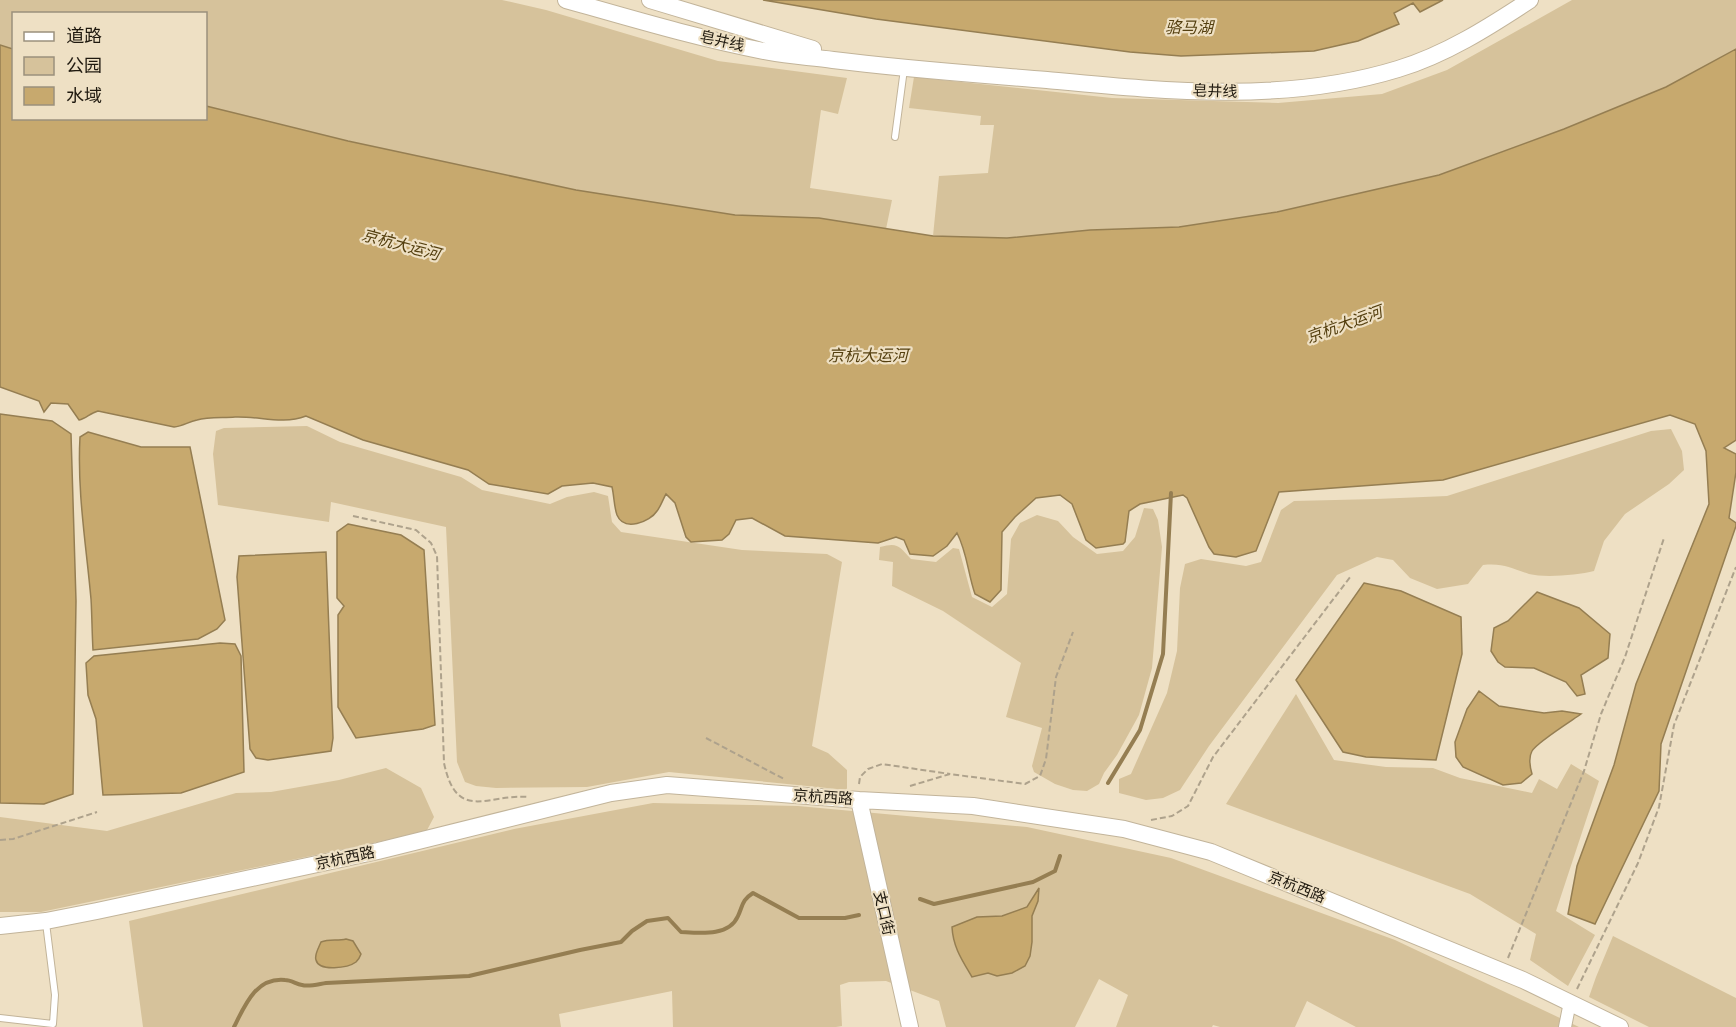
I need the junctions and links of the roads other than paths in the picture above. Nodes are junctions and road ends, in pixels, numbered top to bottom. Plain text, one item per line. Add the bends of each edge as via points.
1 (566, 0) edge
2 (650, 0) edge
3 (1530, 0) edge
4 (881, 66) junction
5 (904, 68) junction
6 (895, 136) dead end
7 (859, 800) junction
8 (46, 921) junction
9 (0, 926) edge
10 (1570, 1002) junction
11 (0, 1018) edge
12 (910, 1027) edge
13 (1565, 1027) edge
14 (1620, 1027) edge

1 - 4 main road, 皂井线 via 770,52
2 - 4 main road, 皂井线 via 793,44
3 - 5 main road, 皂井线 via 1446,50 1399,69 1284,91 1238,93 1104,86
4 - 5 main road, 皂井线
5 - 6 lane
7 - 8 main road, 京杭西路 via 667,785 611,793 378,851
7 - 10 main road, 京杭西路 via 973,806 1124,829 1200,849
7 - 12 main road, 支口街
8 - 9 main road, 京杭西路
8 - 11 lane via 55,995 53,1024
10 - 13 street
10 - 14 main road, 京杭西路

